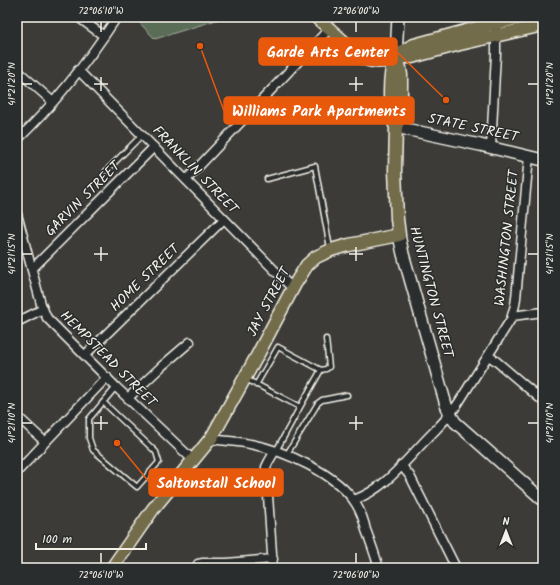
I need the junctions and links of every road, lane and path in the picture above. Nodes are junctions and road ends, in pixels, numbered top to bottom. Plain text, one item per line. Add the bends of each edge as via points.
1 (78, 17) edge
2 (117, 17) edge
3 (316, 17) edge
4 (398, 17) edge
5 (521, 17) edge
6 (496, 20) edge
7 (543, 25) edge
8 (328, 28) junction
9 (496, 35) junction
10 (104, 36) junction
11 (396, 56) junction
12 (17, 70) edge
13 (78, 70) junction
14 (53, 102) junction
15 (396, 128) junction
16 (142, 135) junction
17 (18, 139) edge
18 (154, 147) junction
19 (491, 147) junction
20 (529, 156) junction
21 (543, 160) edge
22 (106, 170) dead end
23 (267, 179) dead end
24 (186, 180) junction
25 (17, 214) edge
26 (224, 219) junction
27 (399, 235) junction
28 (331, 250) junction
29 (32, 269) junction
30 (293, 289) junction
31 (43, 309) junction
32 (543, 312) edge
33 (512, 316) junction
34 (17, 322) edge
35 (326, 339) dead end
36 (190, 342) dead end
37 (85, 355) junction
38 (489, 356) junction
39 (261, 358) junction
40 (268, 363) junction
41 (321, 370) junction
42 (107, 376) junction
43 (244, 378) junction
44 (256, 385) junction
45 (116, 387) junction
46 (347, 396) dead end
47 (128, 398) junction
48 (543, 401) edge
49 (103, 402) junction
50 (300, 407) junction
51 (450, 414) junction
52 (17, 416) edge
53 (210, 440) junction
54 (45, 442) junction
55 (275, 451) junction
56 (287, 454) junction
57 (193, 460) junction
58 (402, 465) junction
59 (17, 472) edge
60 (354, 500) junction
61 (543, 500) edge
62 (273, 559) junction
63 (198, 564) dead end
64 (112, 568) edge
65 (273, 568) edge
66 (379, 568) edge
67 (456, 568) edge

1 - 10 street
2 - 10 street
3 - 8 main road
4 - 11 main road, HUNTINGTON STREET
5 - 6 main road
6 - 9 street
6 - 11 main road via 414,45
7 - 9 main road
8 - 11 main road via 363,59 378,62
8 - 24 street
9 - 11 main road via 412,57
9 - 19 street
10 - 13 street
11 - 15 main road, HUNTINGTON STREET via 390,79 391,113
12 - 14 street
13 - 14 street
13 - 16 street, FRANKLIN STREET
14 - 17 street
15 - 19 main road, STATE STREET
15 - 27 main road, HUNTINGTON STREET via 395,176
16 - 18 street, FRANKLIN STREET
16 - 22 lane
18 - 24 street, FRANKLIN STREET
18 - 29 street, GARVIN STREET
19 - 20 main road, STATE STREET
20 - 21 main road, STATE STREET
20 - 33 street, WASHINGTON STREET via 516,298
23 - 28 lane via 315,166
24 - 26 street, FRANKLIN STREET
25 - 29 street, HEMPSTEAD STREET
26 - 30 street, FRANKLIN STREET
26 - 37 street, HOME STREET
27 - 28 main road, JAY STREET
27 - 51 main road, HUNTINGTON STREET
28 - 30 main road, JAY STREET via 321,254 304,269
29 - 31 street, HEMPSTEAD STREET
30 - 39 main road, JAY STREET
31 - 34 street
31 - 37 street, HEMPSTEAD STREET via 50,322
32 - 33 street
33 - 38 street, WASHINGTON STREET
35 - 41 lane via 329,366
36 - 47 street
37 - 42 street, HEMPSTEAD STREET
38 - 48 street
38 - 51 street, WASHINGTON STREET
39 - 40 lane
39 - 43 main road, JAY STREET
40 - 41 lane via 278,347
40 - 44 lane
41 - 50 lane
42 - 45 street, HEMPSTEAD STREET
42 - 54 street
43 - 44 lane
43 - 53 main road, JAY STREET
44 - 50 lane
45 - 47 street, HEMPSTEAD STREET
45 - 49 lane
46 - 56 lane via 318,403
47 - 57 street, HEMPSTEAD STREET
49 - 49 lane via 89,418 89,438 93,450 137,487 159,462 156,452
50 - 55 lane
51 - 58 street, WASHINGTON STREET
51 - 61 main road via 455,422
52 - 54 street
53 - 55 street via 250,444
53 - 57 main road, JAY STREET
54 - 59 street
55 - 56 street
55 - 62 street via 266,467
56 - 60 street via 332,480
57 - 64 main road, JAY STREET via 153,509
58 - 60 street, WASHINGTON STREET via 380,486
58 - 67 street
60 - 66 street
62 - 63 street
62 - 65 street

